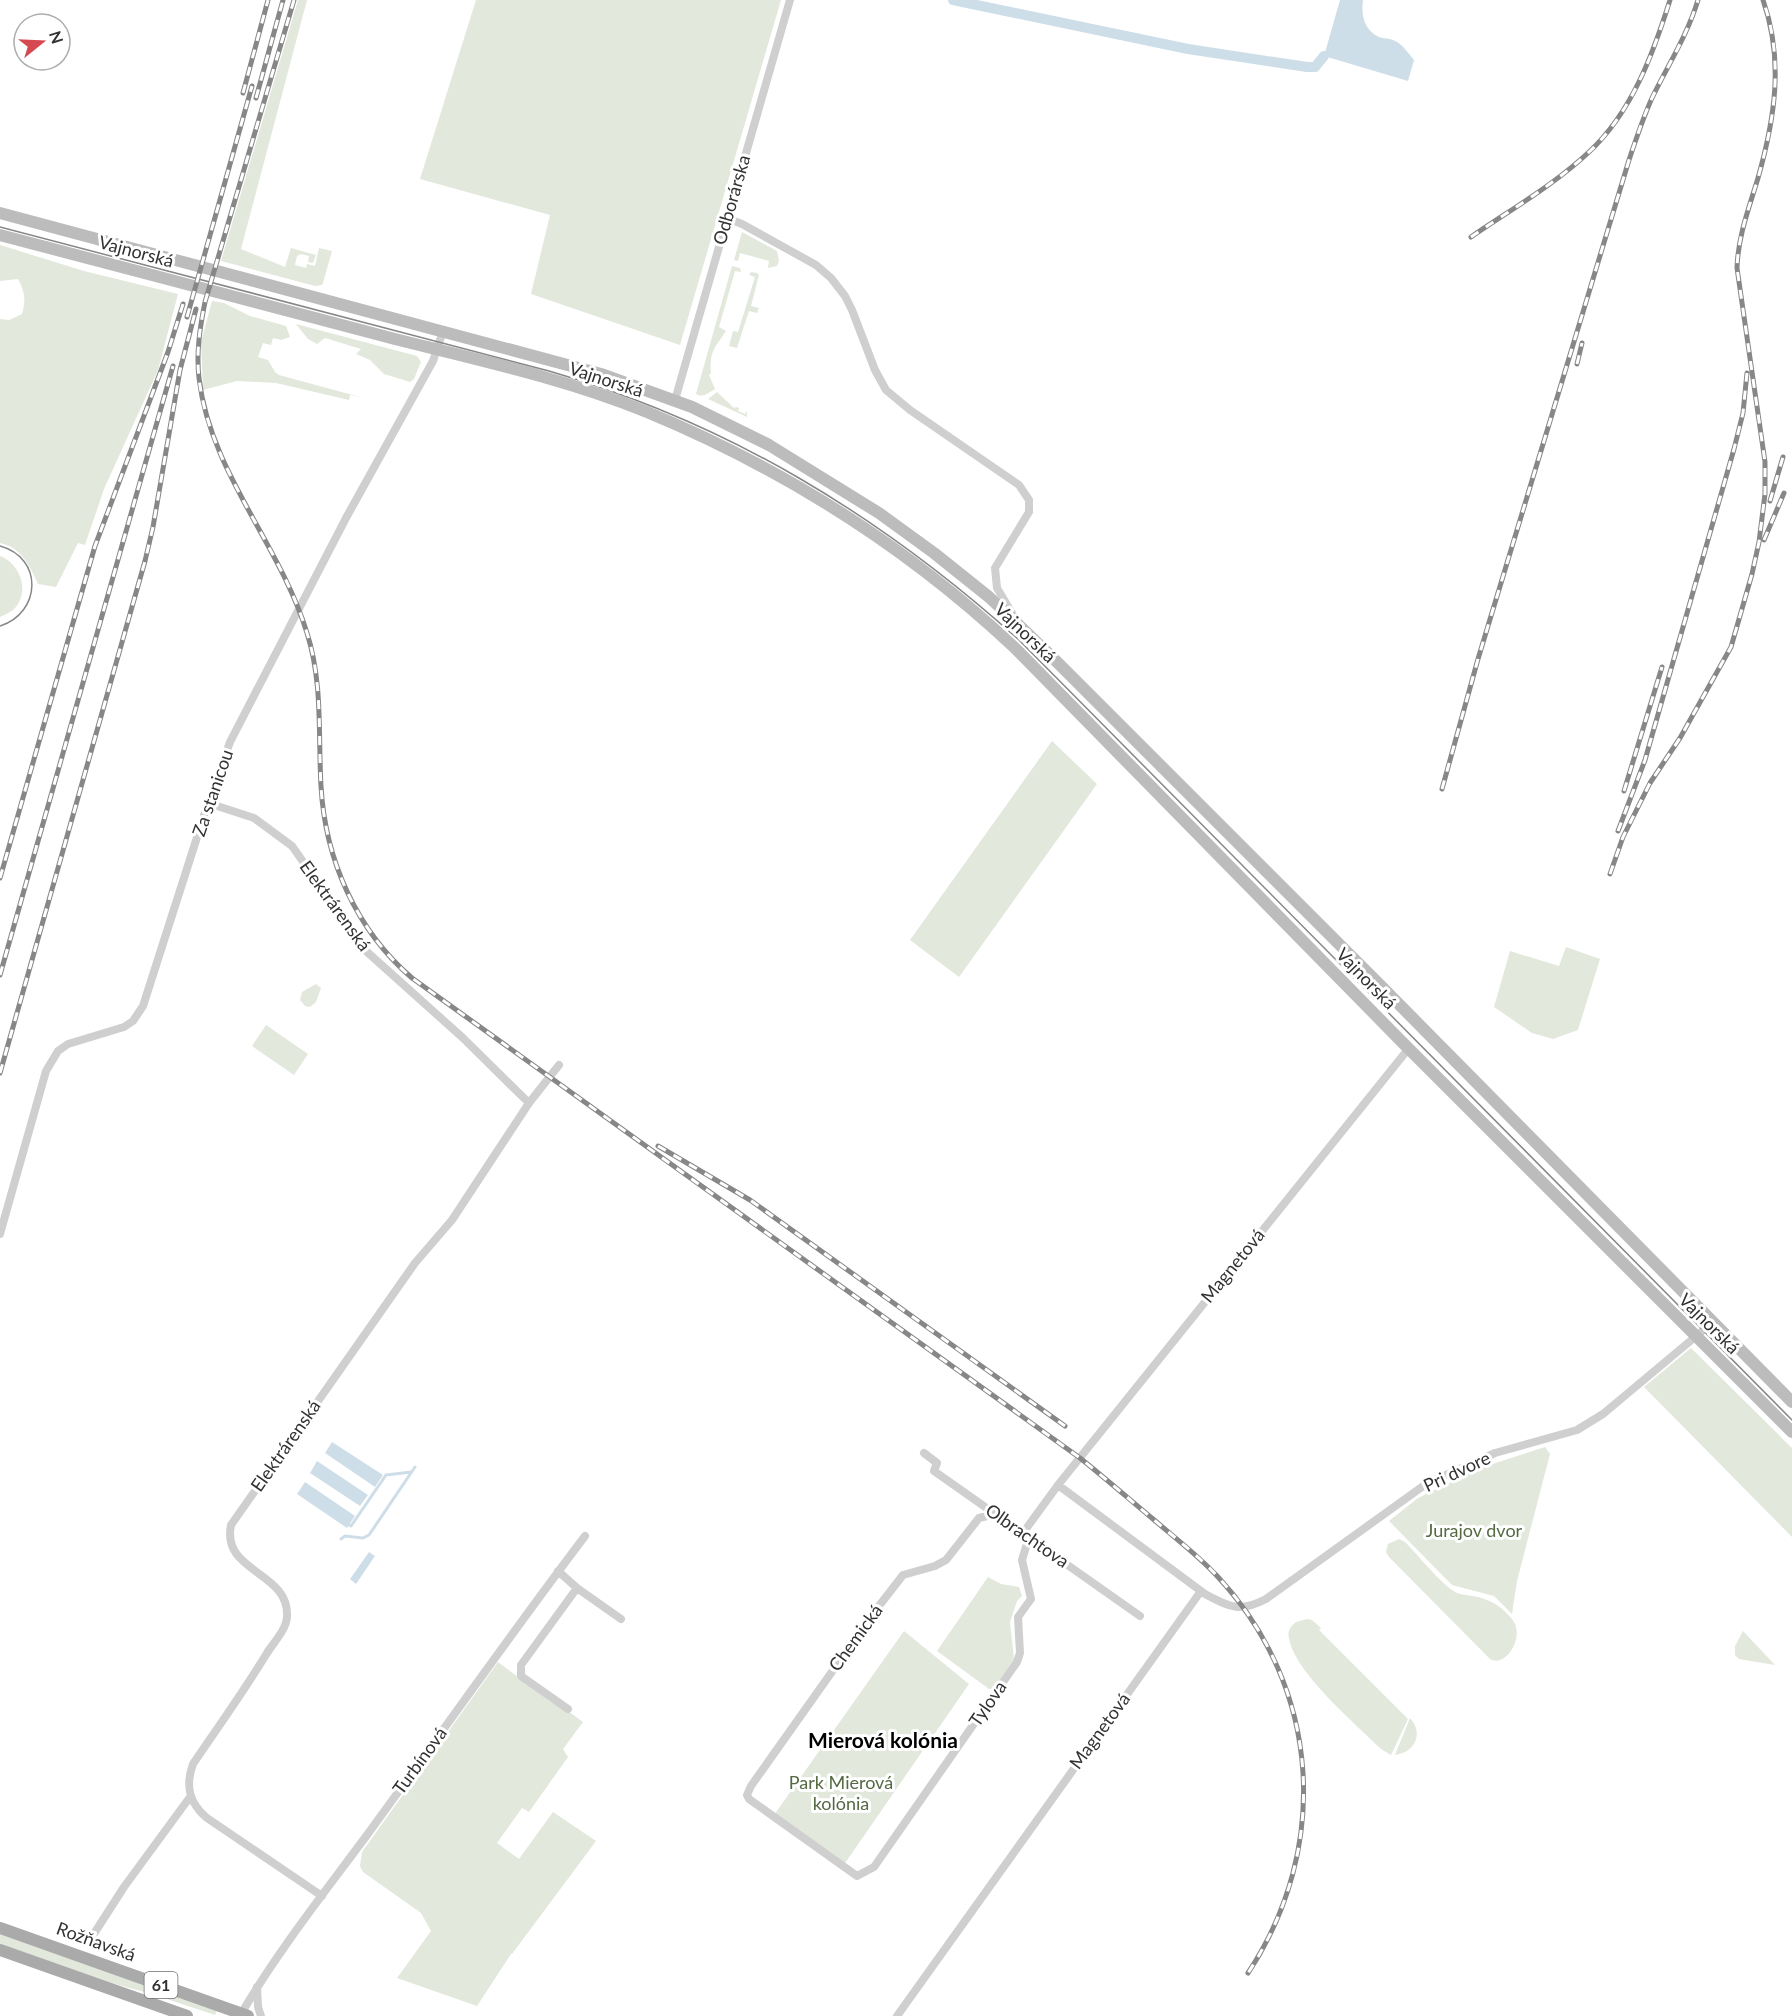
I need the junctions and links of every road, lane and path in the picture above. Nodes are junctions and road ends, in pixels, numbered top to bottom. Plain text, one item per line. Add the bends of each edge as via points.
1 (790, 0) edge
2 (0, 213) edge
3 (727, 218) junction
4 (0, 235) edge
5 (443, 331) junction
6 (438, 350) junction
7 (675, 400) junction
8 (668, 421) junction
9 (1017, 622) junction
10 (208, 803) junction
11 (1409, 1048) junction
12 (558, 1065) dead end
13 (529, 1103) junction
14 (0, 1234) edge
15 (1713, 1322) junction
16 (1696, 1336) junction
17 (1792, 1402) edge
18 (1792, 1432) edge
19 (924, 1453) dead end
20 (1058, 1485) junction
21 (995, 1514) junction
22 (1026, 1535) junction
23 (585, 1536) dead end
24 (558, 1571) junction
25 (577, 1588) junction
26 (1201, 1591) junction
27 (1140, 1616) dead end
28 (621, 1619) dead end
29 (568, 1709) dead end
30 (190, 1797) junction
31 (857, 1876) joint
32 (322, 1896) junction
33 (0, 1928) edge
34 (88, 1943) dead end
35 (0, 1950) edge
36 (257, 1986) junction
37 (243, 2015) edge
38 (187, 2016) edge
39 (261, 2016) edge
40 (897, 2016) edge

1 - 3 street, Odborárska
2 - 5 main road, Vajnorská
3 - 7 street, Odborárska
3 - 9 street via 816,265 831,278 846,296 886,390 1019,485 1027,495 1030,504 1026,518 995,568 996,582
4 - 6 main road, Vajnorská
5 - 6 street, Za stanicou
5 - 7 main road, Vajnorská via 574,366
6 - 8 main road, Vajnorská via 590,392
6 - 10 street, Za stanicou via 230,742
7 - 8 main road
7 - 9 main road, Vajnorská via 751,435 858,499 934,553
8 - 11 main road, Vajnorská via 824,501 906,556 966,603 1064,696
9 - 15 main road, Vajnorská
10 - 13 street, Elektrárenská via 254,818 292,846 366,951
10 - 14 street, Za stanicou via 148,995 138,1014 124,1027 62,1048 53,1056
11 - 16 main road, Vajnorská
11 - 20 street, Magnetová
12 - 13 street, Elektrárenská
13 - 30 street, Elektrárenská via 452,1220 415,1263 231,1525 234,1553 279,1591 286,1606 286,1620 193,1764
15 - 16 street, Pri dvore
15 - 17 main road, Vajnorská
16 - 18 main road, Vajnorská
16 - 26 street, Pri dvore via 1603,1414 1577,1430 1495,1454 1426,1484 1256,1604 1232,1607
19 - 21 street, Olbrachtova via 937,1463 934,1471
20 - 22 street, Magnetová
20 - 26 street
21 - 22 street, Olbrachtova
21 - 31 street, Chemická via 979,1518 946,1560 903,1575 747,1795
22 - 27 street, Olbrachtova
22 - 31 street, Tylova via 1023,1560 1031,1599 1018,1617 1017,1662 874,1867
23 - 24 street, Turbínová
24 - 25 street
24 - 32 street, Turbínová
25 - 28 street
25 - 29 street via 521,1665 521,1676
26 - 40 street, Magnetová
30 - 32 street via 207,1818
30 - 34 street
32 - 36 street, Turbínová
33 - 37 main road, Rožňavská / 61
35 - 38 main road, 61
36 - 37 street, Turbínová
36 - 39 street

